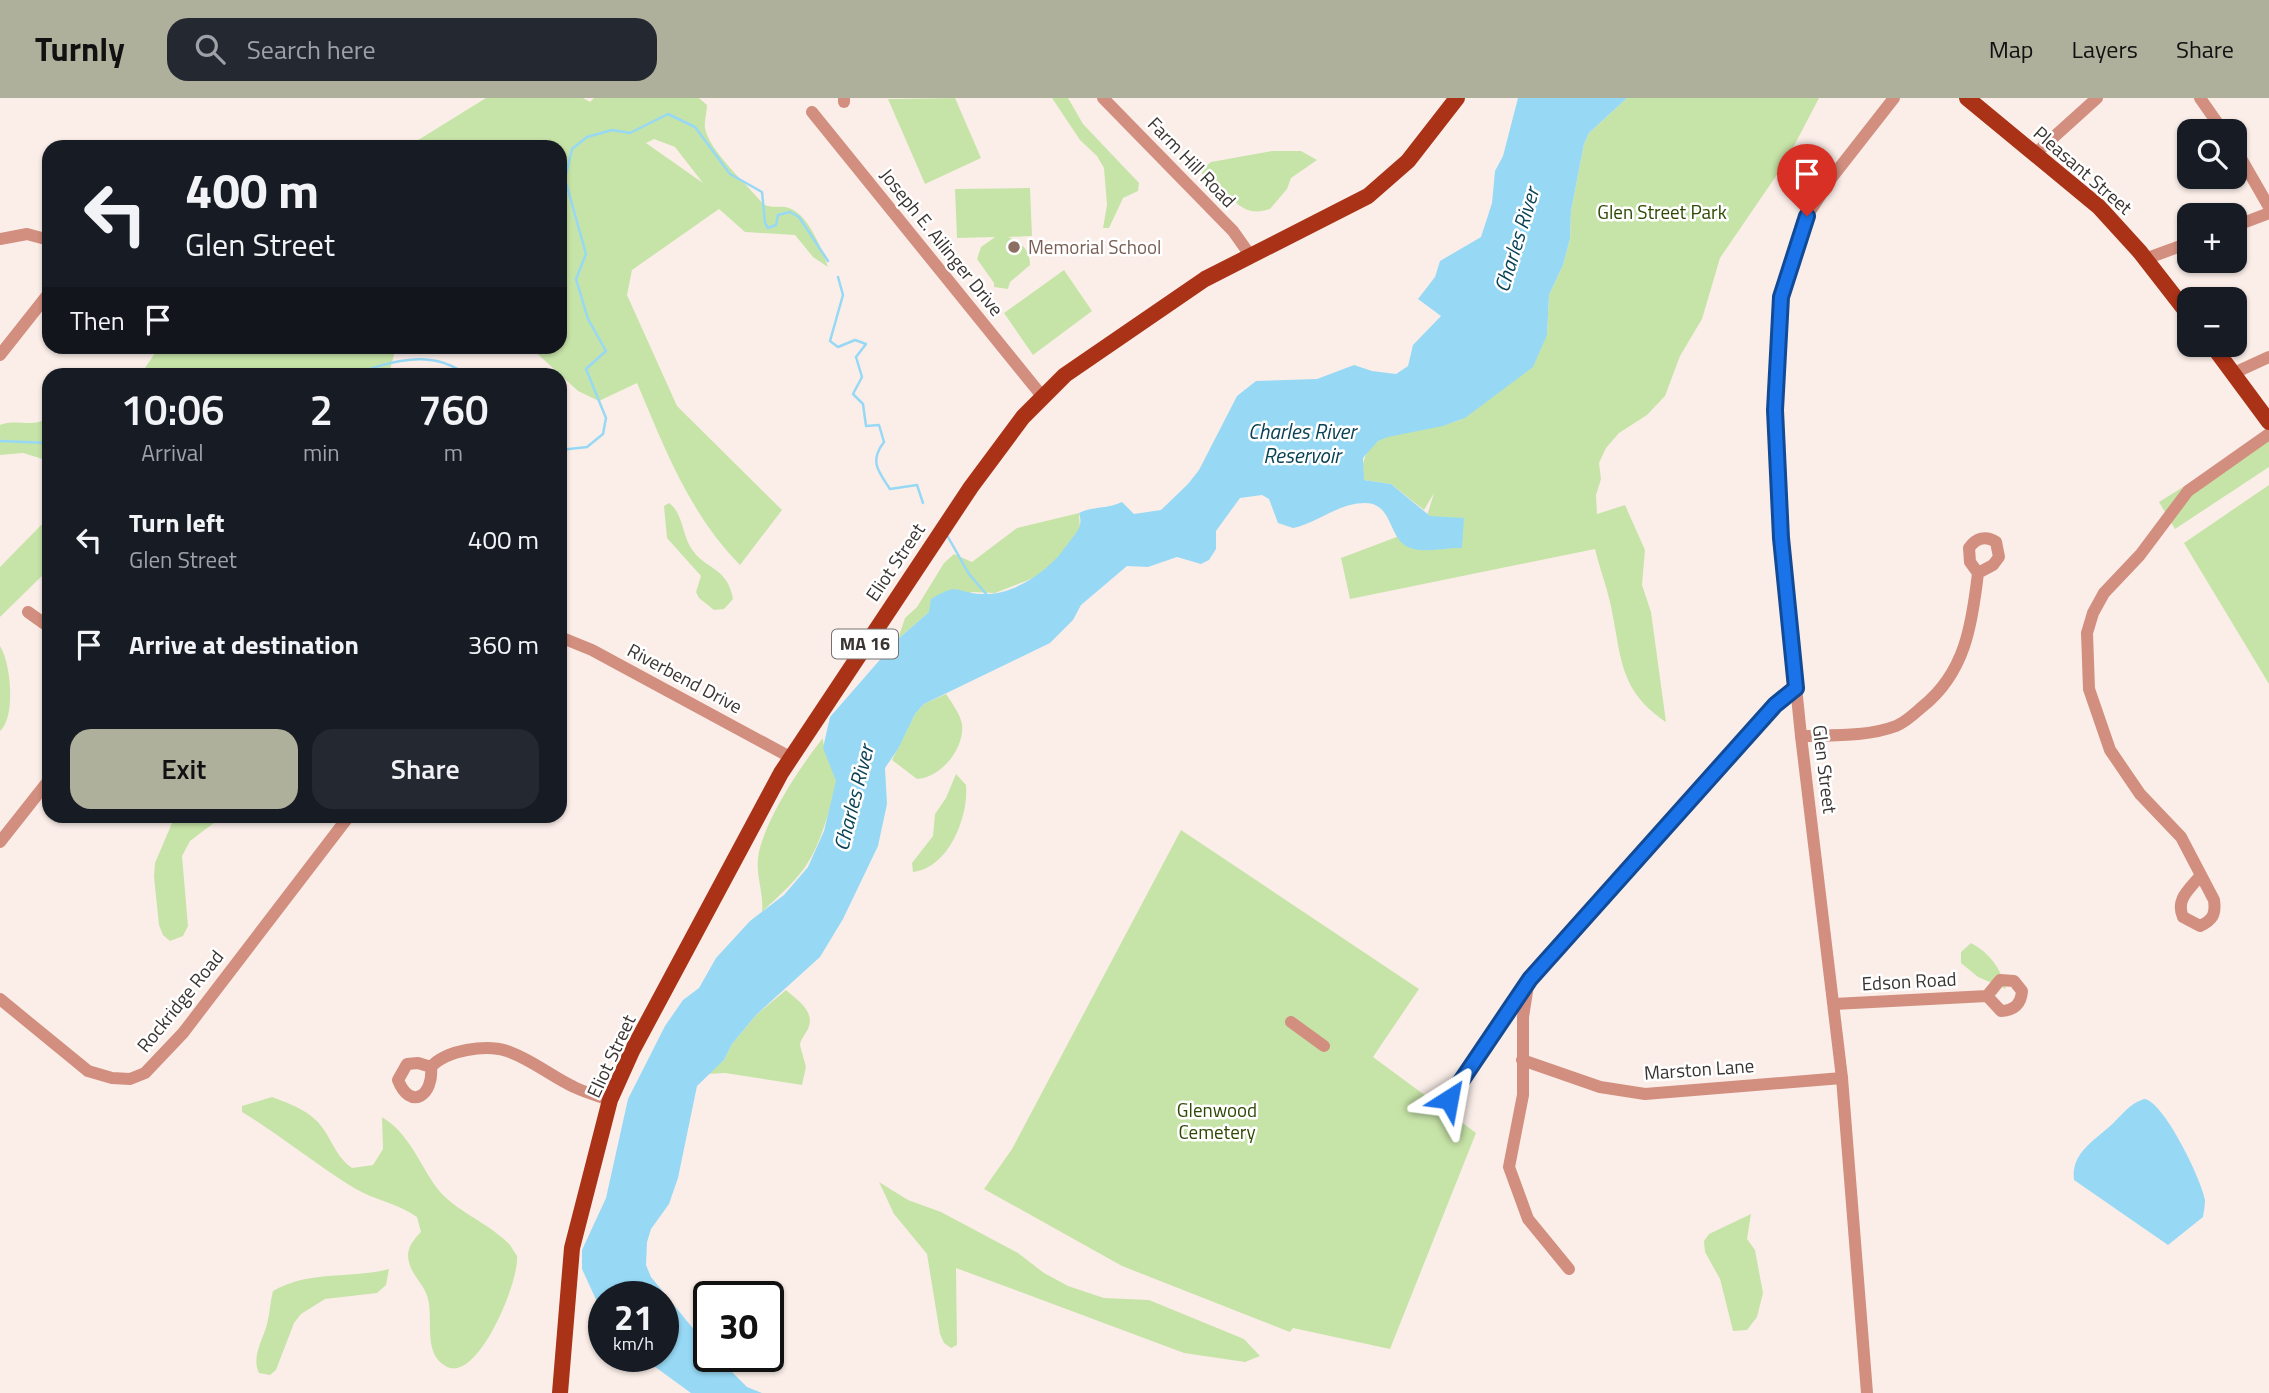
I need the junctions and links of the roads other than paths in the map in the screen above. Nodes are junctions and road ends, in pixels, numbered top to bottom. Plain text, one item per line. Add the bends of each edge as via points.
1 (1103, 98) edge
2 (1457, 98) edge
3 (1894, 98) edge
4 (1967, 98) edge
5 (2097, 98) edge
6 (2200, 98) edge
7 (812, 112) dead end
8 (2215, 119) edge
9 (2035, 154) junction
10 (2247, 169) edge
11 (2269, 207) edge
12 (2269, 213) edge
13 (2247, 221) edge
14 (42, 238) edge
15 (0, 239) edge
16 (2177, 247) edge
17 (1250, 255) junction
18 (2145, 259) junction
19 (2177, 300) edge
20 (42, 302) edge
21 (0, 355) edge
22 (2221, 357) edge
23 (2269, 357) edge
24 (2234, 373) junction
25 (1042, 396) junction
26 (2269, 422) edge
27 (2269, 434) edge
28 (1978, 573) dead end
29 (28, 612) dead end
30 (42, 622) edge
31 (567, 640) edge
32 (1796, 688) junction
33 (1801, 736) junction
34 (790, 757) junction
35 (42, 789) edge
36 (344, 823) edge
37 (0, 842) edge
38 (2201, 875) dead end
39 (1530, 979) junction
40 (1987, 996) dead end
41 (0, 999) edge
42 (1834, 1004) junction
43 (1291, 1021) dead end
44 (1324, 1046) dead end
45 (1522, 1060) junction
46 (430, 1067) dead end
47 (1842, 1078) junction
48 (1449, 1099) dead end
49 (610, 1100) junction
50 (1569, 1269) dead end
51 (560, 1393) edge
52 (1867, 1393) edge

1 - 17 street, Farm Hill Road via 1233,231
2 - 17 main road, Eliot Street / MA 16 via 1419,149 1379,188 1343,211
3 - 32 street, Glen Street via 1807,216 1781,297 1775,397 1777,467
4 - 9 main road, Pleasant Street
5 - 9 street
6 - 8 street
7 - 25 street, Joseph E. Ailinger Drive
9 - 18 main road, Pleasant Street via 2099,207
10 - 11 street
12 - 13 street
14 - 15 street via 27,234
16 - 18 street
17 - 25 main road, Eliot Street / MA 16 via 1138,323
18 - 19 main road, Pleasant Street
20 - 21 street
22 - 24 main road
23 - 24 street
24 - 26 main road
25 - 34 main road, Eliot Street / MA 16 via 967,493
27 - 38 street via 2188,491 2140,555 2104,593 2087,633 2089,688 2110,750 2140,794 2181,837
28 - 33 street via 1960,661 1936,696 1899,725
29 - 30 street
31 - 34 street, Riverbend Drive
32 - 33 street, Glen Street
32 - 39 street via 1775,705
33 - 42 street, Glen Street
34 - 49 main road, Eliot Street / MA 16
35 - 37 street
36 - 41 street, Rockridge Road via 183,1033 145,1073 121,1079 88,1071
39 - 45 street
39 - 48 street
40 - 42 street, Edson Road
42 - 47 street, Glen Street
43 - 44 street
45 - 47 street, Marston Lane via 1600,1087 1644,1094
45 - 50 street via 1523,1096 1508,1167 1528,1219
46 - 49 street via 460,1052 507,1051 576,1088
47 - 52 street, Glen Street
49 - 51 main road, Eliot Street / MA 16 via 572,1248

